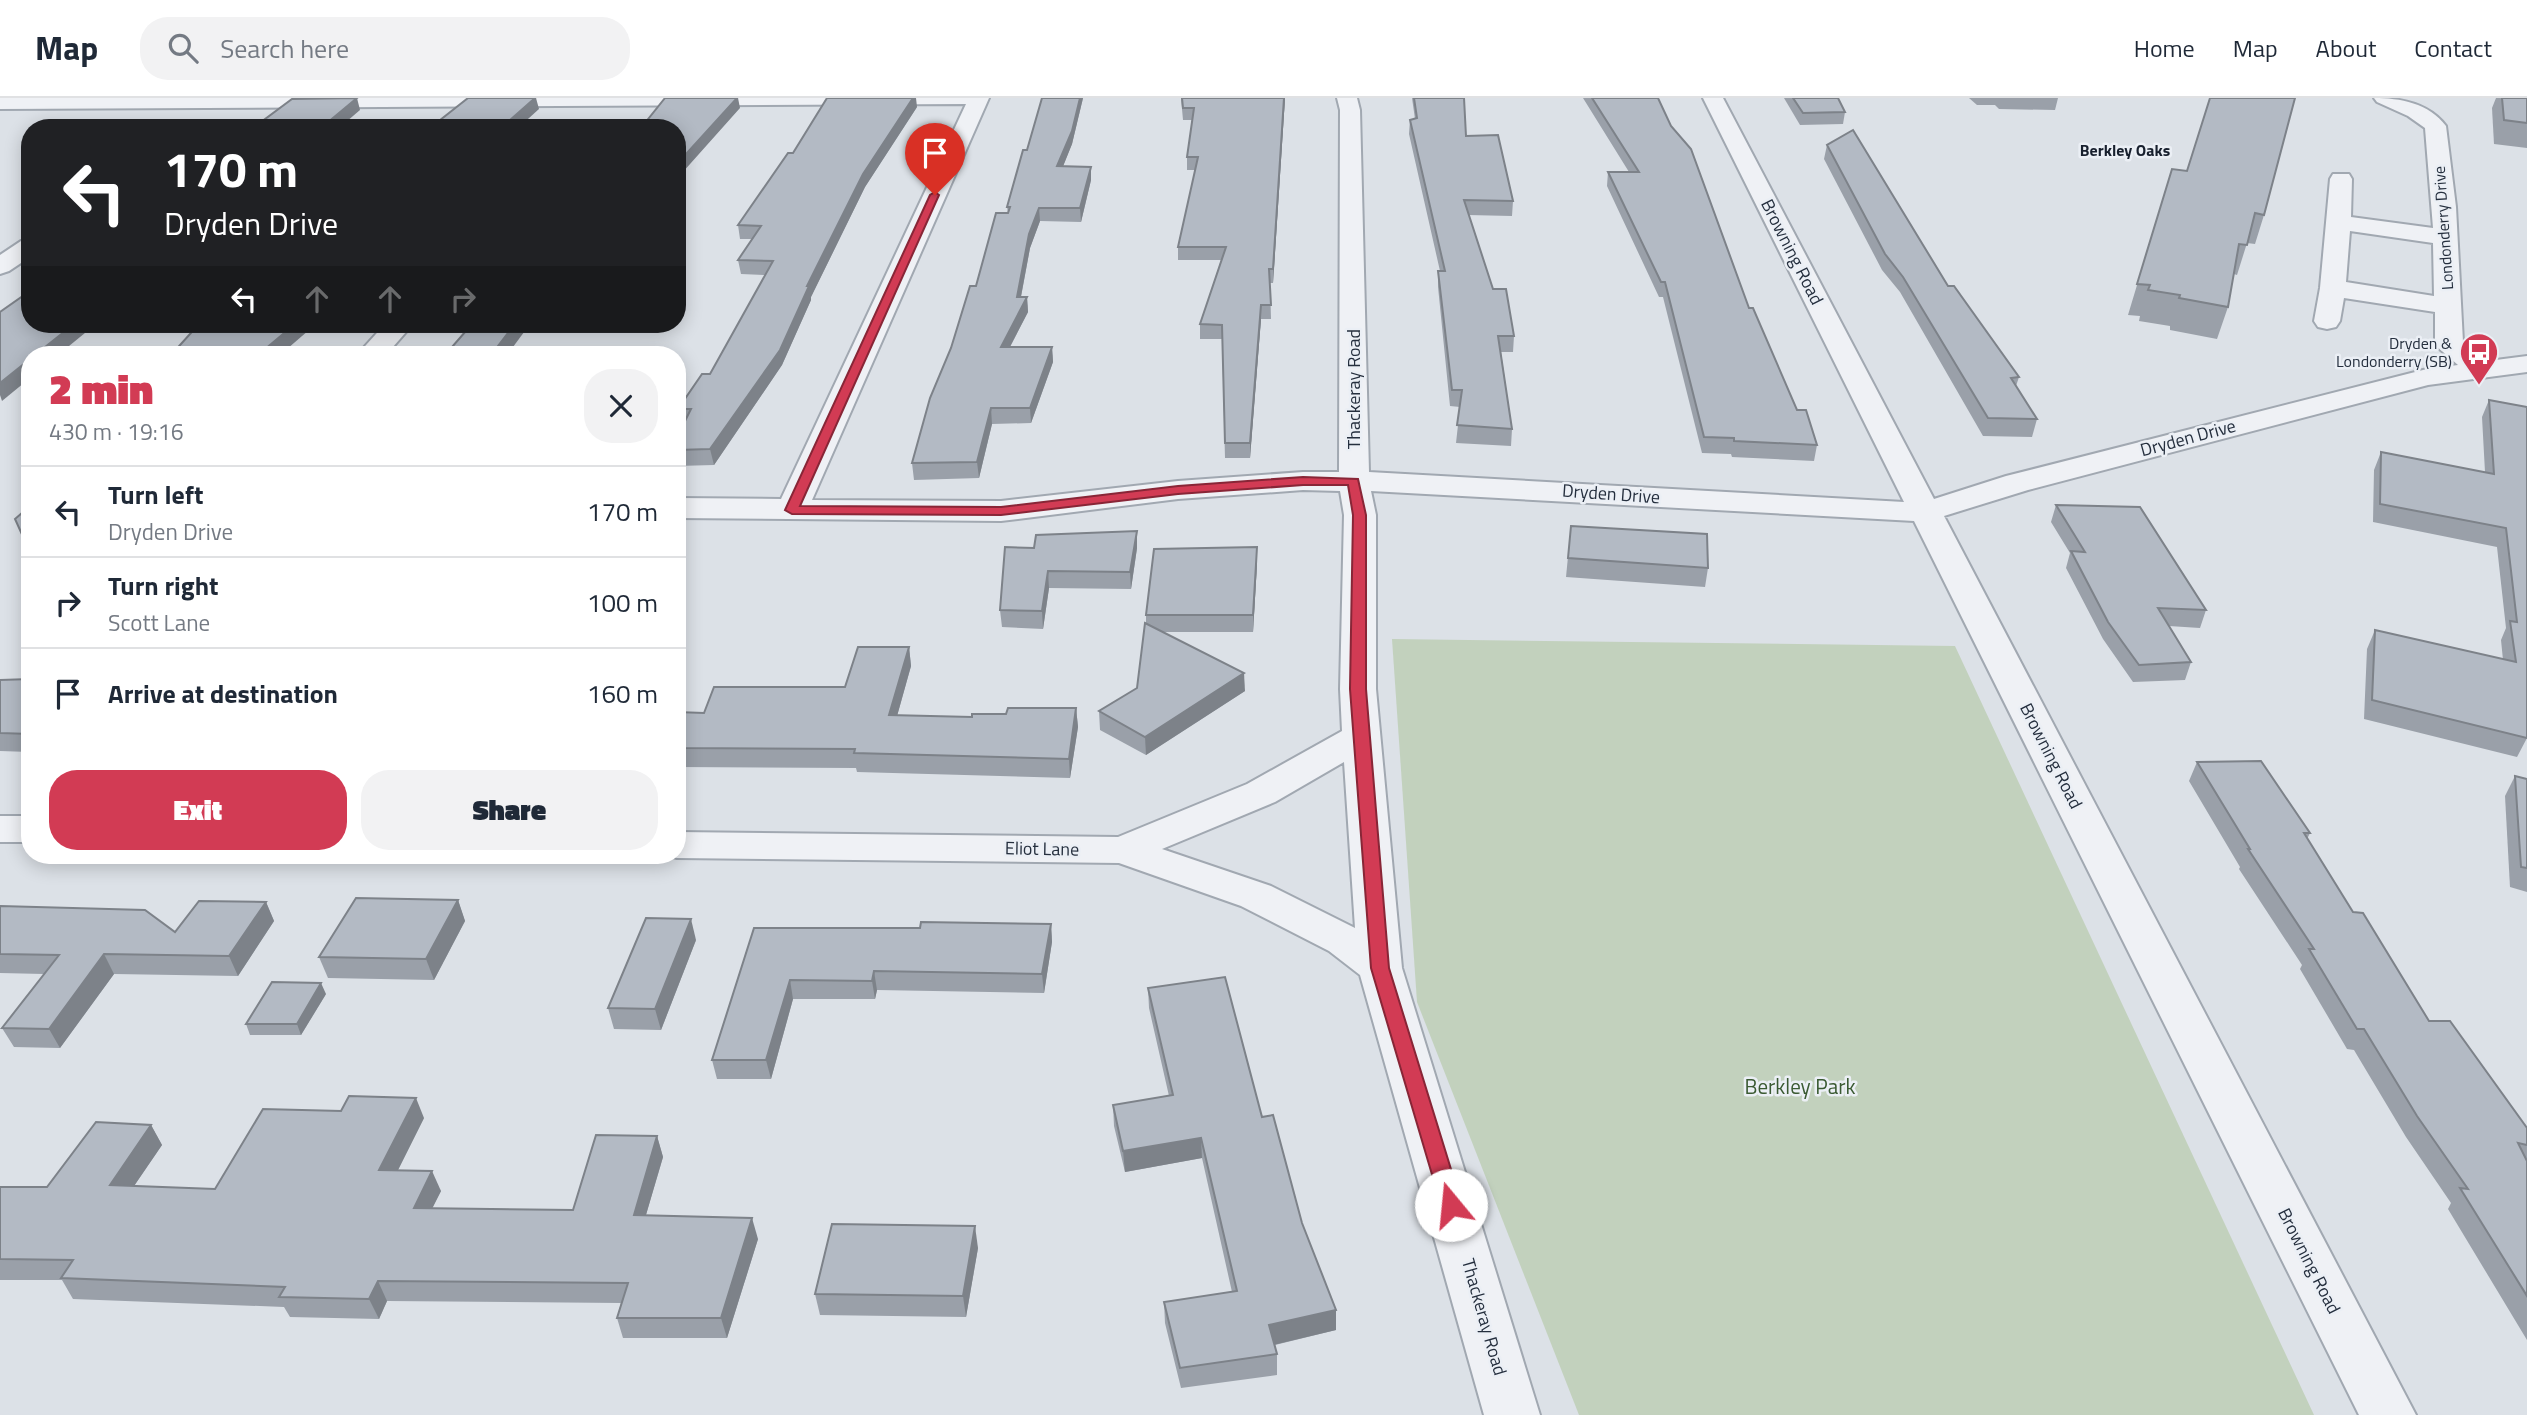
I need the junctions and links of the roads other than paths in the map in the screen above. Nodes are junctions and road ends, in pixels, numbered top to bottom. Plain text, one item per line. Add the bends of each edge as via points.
1 (978, 98) edge
2 (1347, 98) edge
3 (1713, 98) edge
4 (2384, 98) edge
5 (242, 99) edge
6 (608, 100) junction
7 (0, 103) edge
8 (214, 119) edge
9 (591, 119) edge
10 (2342, 180) dead end
11 (2339, 222) junction
12 (2445, 237) junction
13 (2333, 288) junction
14 (2448, 306) junction
15 (2327, 321) dead end
16 (392, 333) edge
17 (379, 346) edge
18 (2527, 364) edge
19 (2483, 370) junction
20 (1354, 481) junction
21 (686, 508) edge
22 (792, 510) junction
23 (1925, 512) junction
24 (1362, 736) junction
25 (0, 829) edge
26 (21, 830) edge
27 (686, 845) edge
28 (1123, 850) junction
29 (1380, 968) junction
30 (1512, 1415) edge
31 (2388, 1415) edge

1 - 6 street
1 - 22 street
2 - 20 street, Thackeray Road
3 - 23 street, Browning Road
4 - 12 street, Londonderry Drive via 2435,126
5 - 6 street
5 - 7 street
5 - 8 street
6 - 9 street
10 - 11 street
11 - 12 street
11 - 13 street
12 - 14 street, Londonderry Drive
13 - 14 street
13 - 15 street
14 - 19 street, Londonderry Drive via 2449,345
16 - 17 street
18 - 19 street, Dryden Drive
19 - 23 street, Dryden Drive via 2427,377 2311,406 2017,483
20 - 22 street, Dryden Drive via 1178,490 1001,511
20 - 23 street, Dryden Drive
20 - 24 street, Thackeray Road via 1360,515 1358,689
21 - 22 street, Dryden Drive
23 - 31 street, Browning Road
24 - 28 street via 1261,793
24 - 29 street, Thackeray Road
25 - 26 street
27 - 28 street, Eliot Lane
28 - 29 street, Eliot Lane via 1256,896 1325,930
29 - 30 street, Thackeray Road

